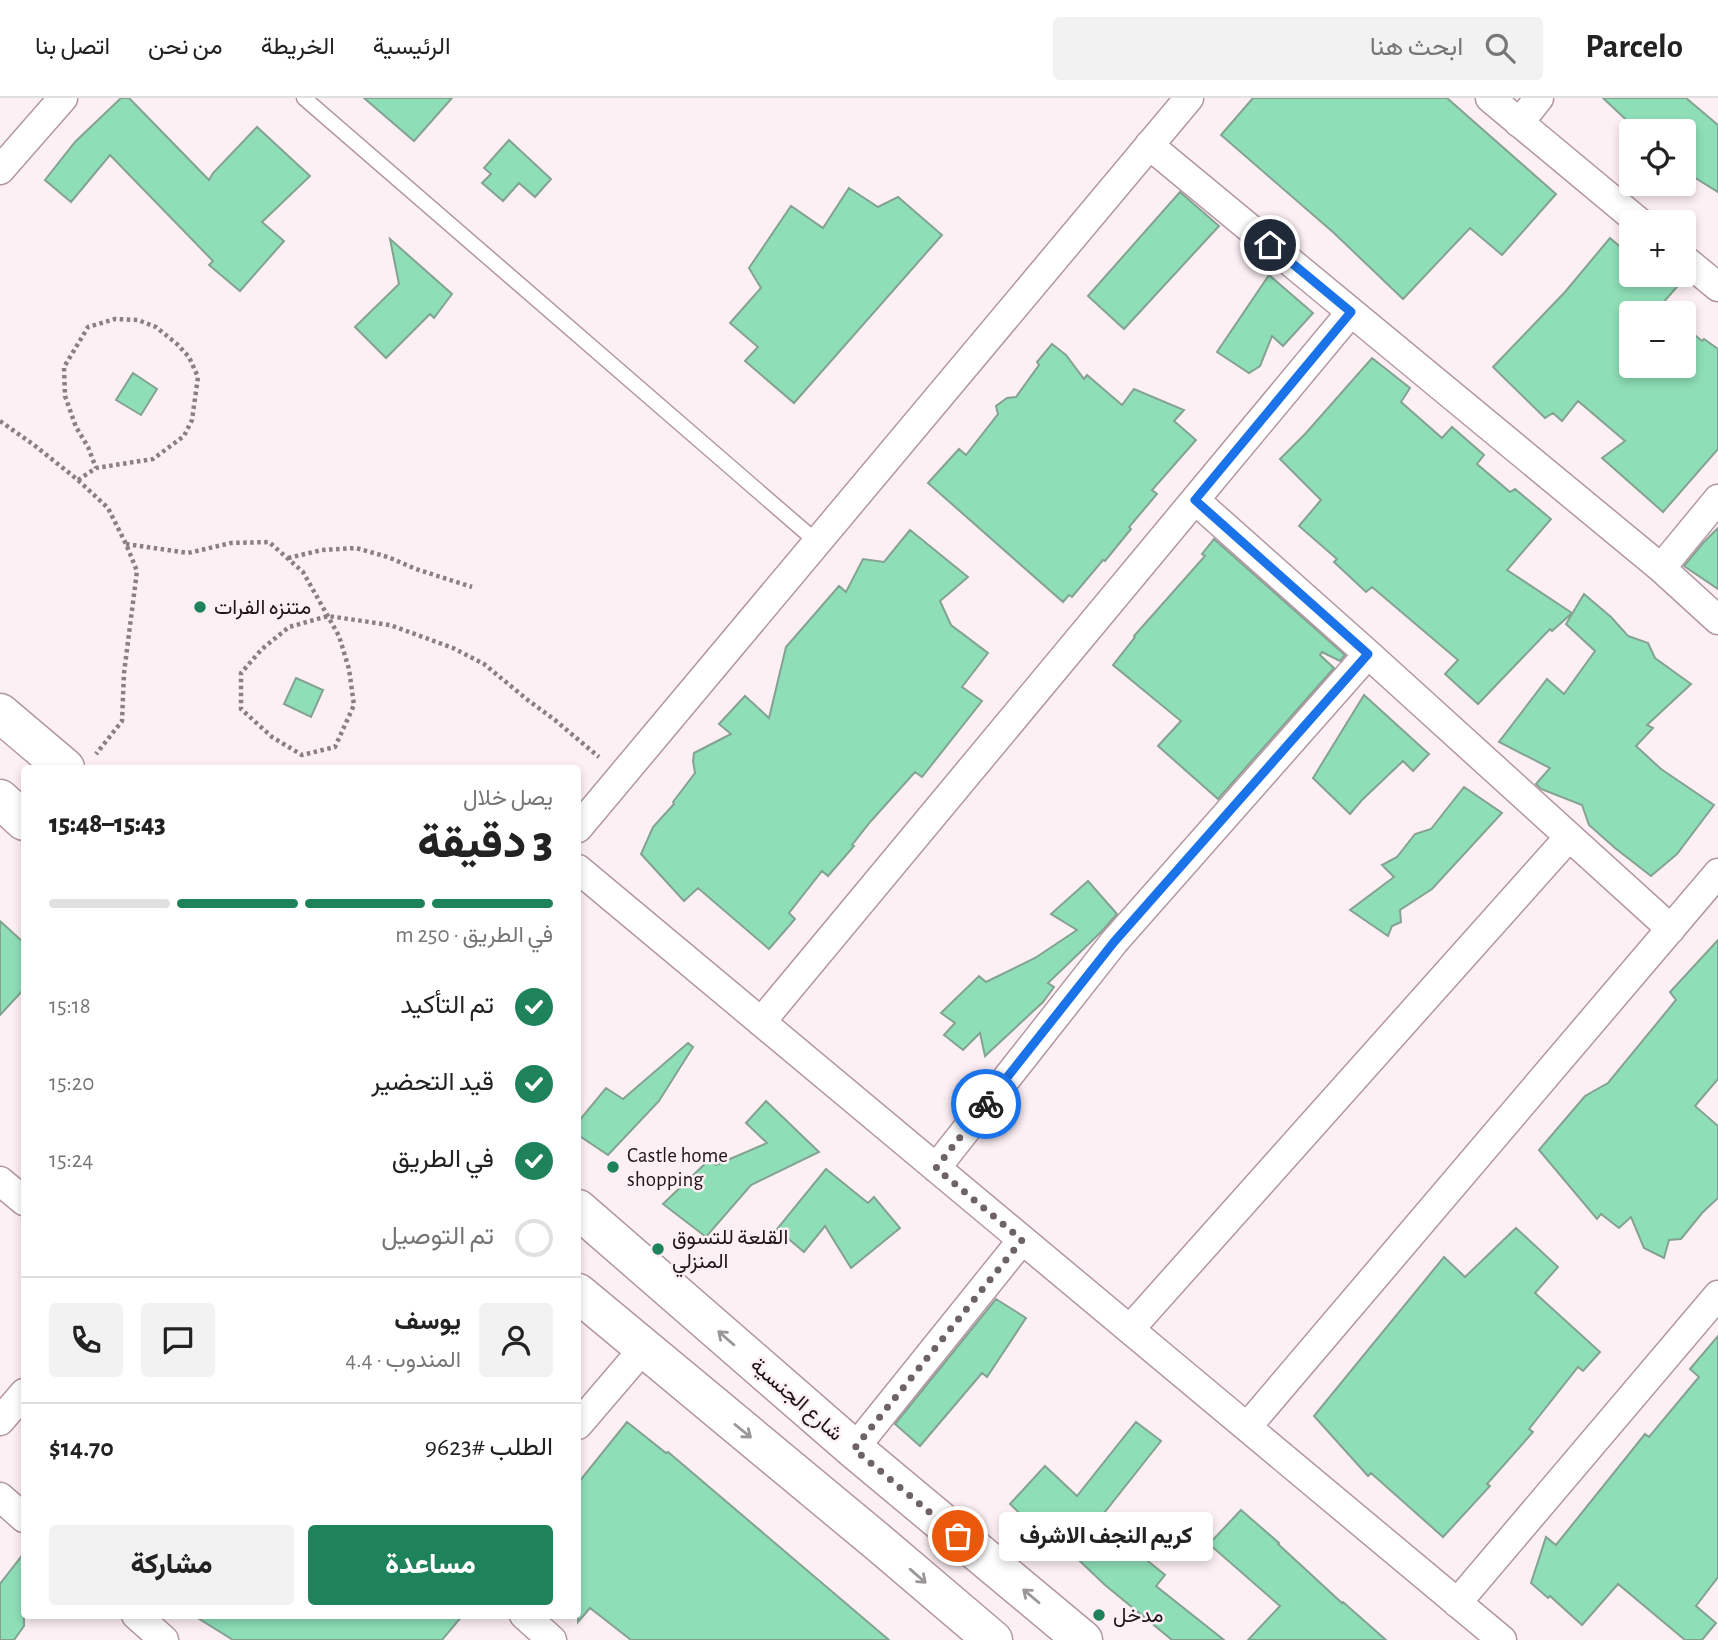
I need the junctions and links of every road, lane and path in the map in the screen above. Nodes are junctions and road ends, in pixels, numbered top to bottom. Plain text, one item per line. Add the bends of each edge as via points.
1 (63, 98) edge
2 (304, 98) edge
3 (1189, 98) edge
4 (1490, 98) edge
5 (1539, 98) edge
6 (1519, 123) junction
7 (1149, 145) junction
8 (0, 170) edge
9 (1624, 210) edge
10 (1696, 269) edge
11 (1718, 287) edge
12 (1351, 312) junction
13 (0, 421) edge
14 (96, 468) junction
15 (78, 480) junction
16 (1718, 499) edge
17 (1195, 500) junction
18 (817, 542) junction
19 (126, 544) junction
20 (287, 558) junction
21 (1661, 569) junction
22 (472, 587) dead end
23 (328, 616) junction
24 (1718, 620) edge
25 (1368, 654) junction
26 (0, 713) edge
27 (28, 765) edge
28 (61, 765) edge
29 (621, 776) junction
30 (581, 824) edge
31 (1569, 837) junction
32 (581, 872) edge
33 (1718, 873) edge
34 (1671, 929) junction
35 (761, 1022) junction
36 (936, 1168) junction
37 (0, 1181) edge
38 (21, 1198) edge
39 (581, 1212) edge
40 (1022, 1240) junction
41 (581, 1296) edge
42 (1718, 1296) edge
43 (1129, 1329) junction
44 (643, 1349) junction
45 (21, 1396) edge
46 (0, 1421) edge
47 (581, 1421) edge
48 (1247, 1427) junction
49 (854, 1449) junction
50 (0, 1497) edge
51 (21, 1515) edge
52 (1457, 1602) junction
53 (140, 1619) edge
54 (528, 1619) edge
55 (164, 1640) edge
56 (552, 1640) edge
57 (993, 1640) edge
58 (1083, 1640) edge
59 (1502, 1640) edge

1 - 8 street
2 - 18 lane
3 - 7 street
4 - 6 street
5 - 6 street
6 - 9 street
7 - 12 street
7 - 18 street
10 - 11 street
12 - 17 street
12 - 21 street
13 - 15 path
14 - 14 path via 153,459 184,436 192,420 198,377 189,356 156,327 138,320 115,319 89,327 64,367 65,396
14 - 15 path
15 - 19 path via 107,508
16 - 21 street
17 - 25 street
17 - 35 street
18 - 29 street
19 - 20 path via 188,553 231,543 269,542
19 - 28 path via 137,571 122,721
20 - 22 path via 356,548
20 - 23 path via 303,572
21 - 24 street
23 - 23 path via 349,669 354,705 335,747 302,755 272,737 241,709 241,673 289,627
23 - 29 path via 390,625 484,664
25 - 31 street
25 - 36 street via 1114,942
26 - 27 main road
29 - 30 street
31 - 34 street
31 - 43 street
32 - 35 street
33 - 34 street
34 - 48 street
35 - 36 street
36 - 40 street
37 - 38 street
49 -> 39 main road, شارع الجنسية
40 - 43 street
40 - 49 street
41 - 44 main road
42 - 52 street
43 - 48 street
44 - 47 street
44 -> 57 main road
45 - 46 street
48 - 52 street
58 -> 49 main road, شارع الجنسية
50 - 51 street
52 - 59 street
53 - 55 street
54 - 56 street

